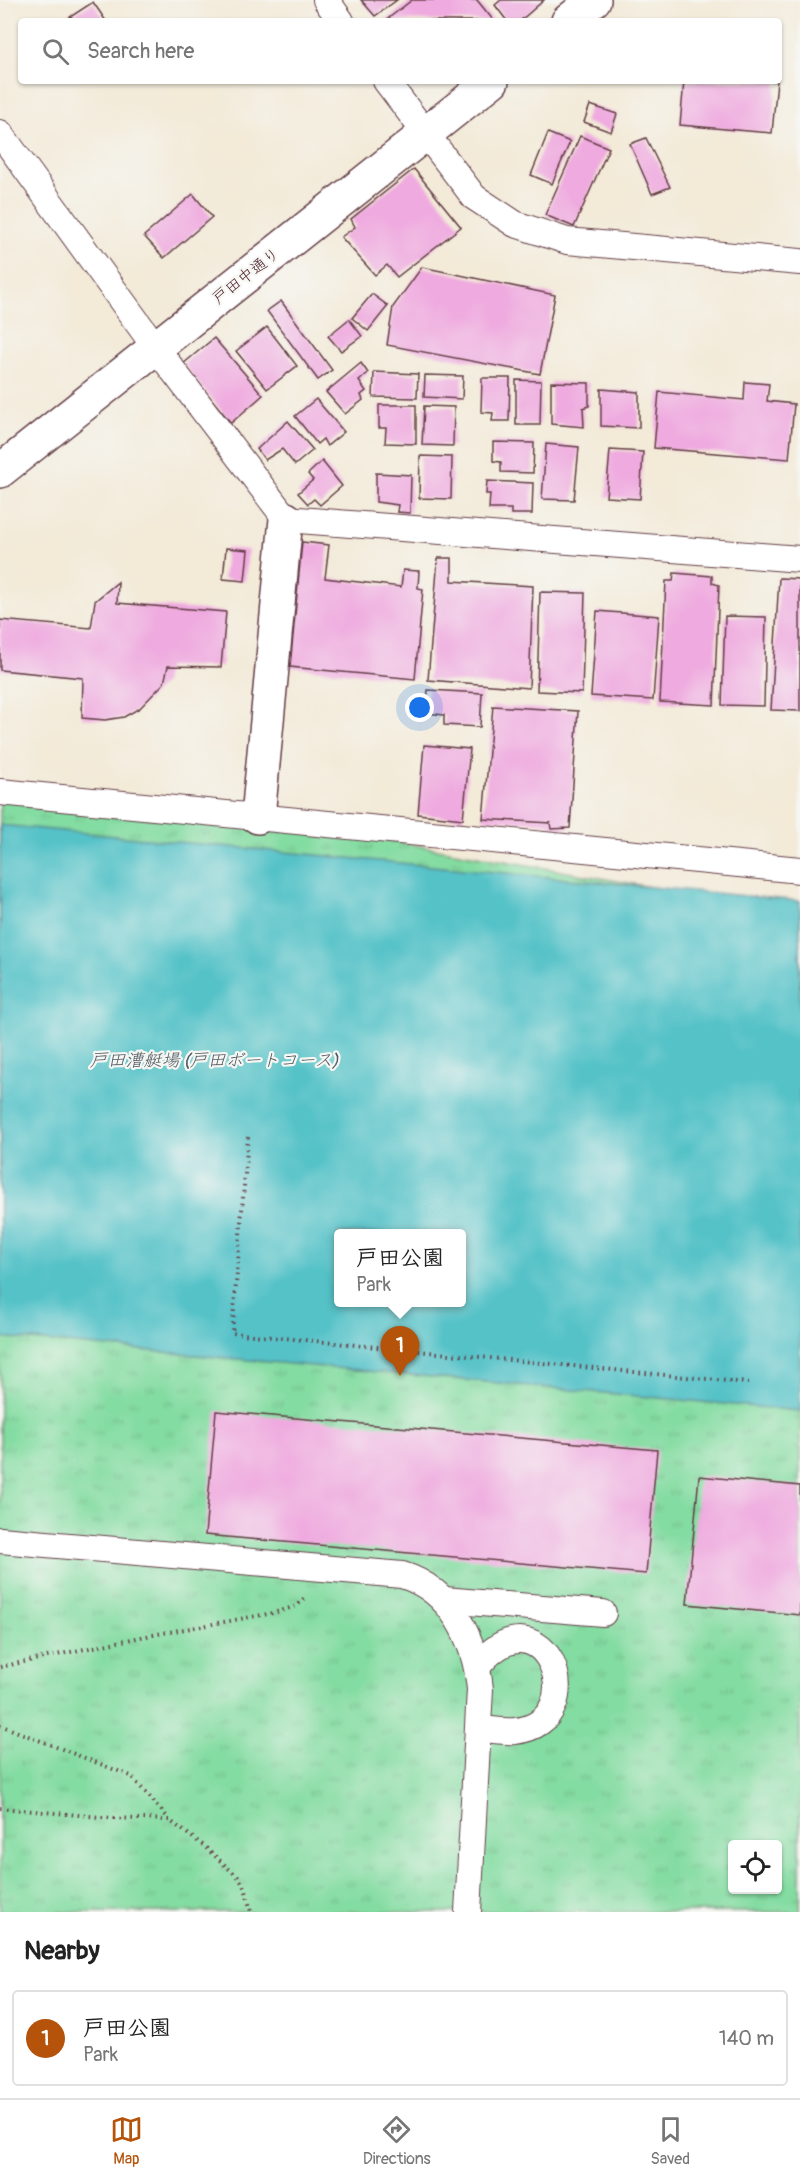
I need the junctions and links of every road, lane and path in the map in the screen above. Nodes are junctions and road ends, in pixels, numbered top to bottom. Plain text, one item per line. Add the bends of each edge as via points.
1 (326, 0) edge
2 (594, 0) edge
3 (339, 18) edge
4 (572, 18) edge
5 (388, 84) edge
6 (488, 84) edge
7 (0, 133) edge
8 (425, 134) junction
9 (800, 262) edge
10 (156, 348) junction
11 (0, 471) edge
12 (286, 519) junction
13 (800, 559) edge
14 (0, 792) edge
15 (258, 817) junction
16 (800, 870) edge
17 (248, 1137) dead end
18 (747, 1383) dead end
19 (0, 1540) edge
20 (315, 1567) junction
21 (444, 1600) junction
22 (603, 1613) dead end
23 (478, 1666) junction
24 (0, 1667) edge
25 (0, 1725) edge
26 (478, 1729) junction
27 (0, 1808) edge
28 (169, 1820) junction
29 (251, 1912) edge
30 (468, 1912) edge

1 - 3 street
2 - 4 street
5 - 8 street
6 - 8 street, 戸田中通り
7 - 10 street
8 - 9 street via 474,197 515,224 567,241
8 - 10 street, 戸田中通り
10 - 11 street, 戸田中通り
10 - 12 street
12 - 13 street
12 - 15 street
14 - 15 street
15 - 16 street
17 - 18 path via 232,1334
19 - 20 street
20 - 21 street via 402,1575 418,1580
20 - 24 path via 310,1592 297,1606
21 - 22 street
21 - 23 street via 465,1631
23 - 26 street
23 - 26 street via 496,1648 522,1641 544,1651 558,1675 554,1702 542,1719 515,1731
25 - 28 path via 131,1776
26 - 30 street
27 - 28 path
28 - 29 path via 238,1877 245,1887

